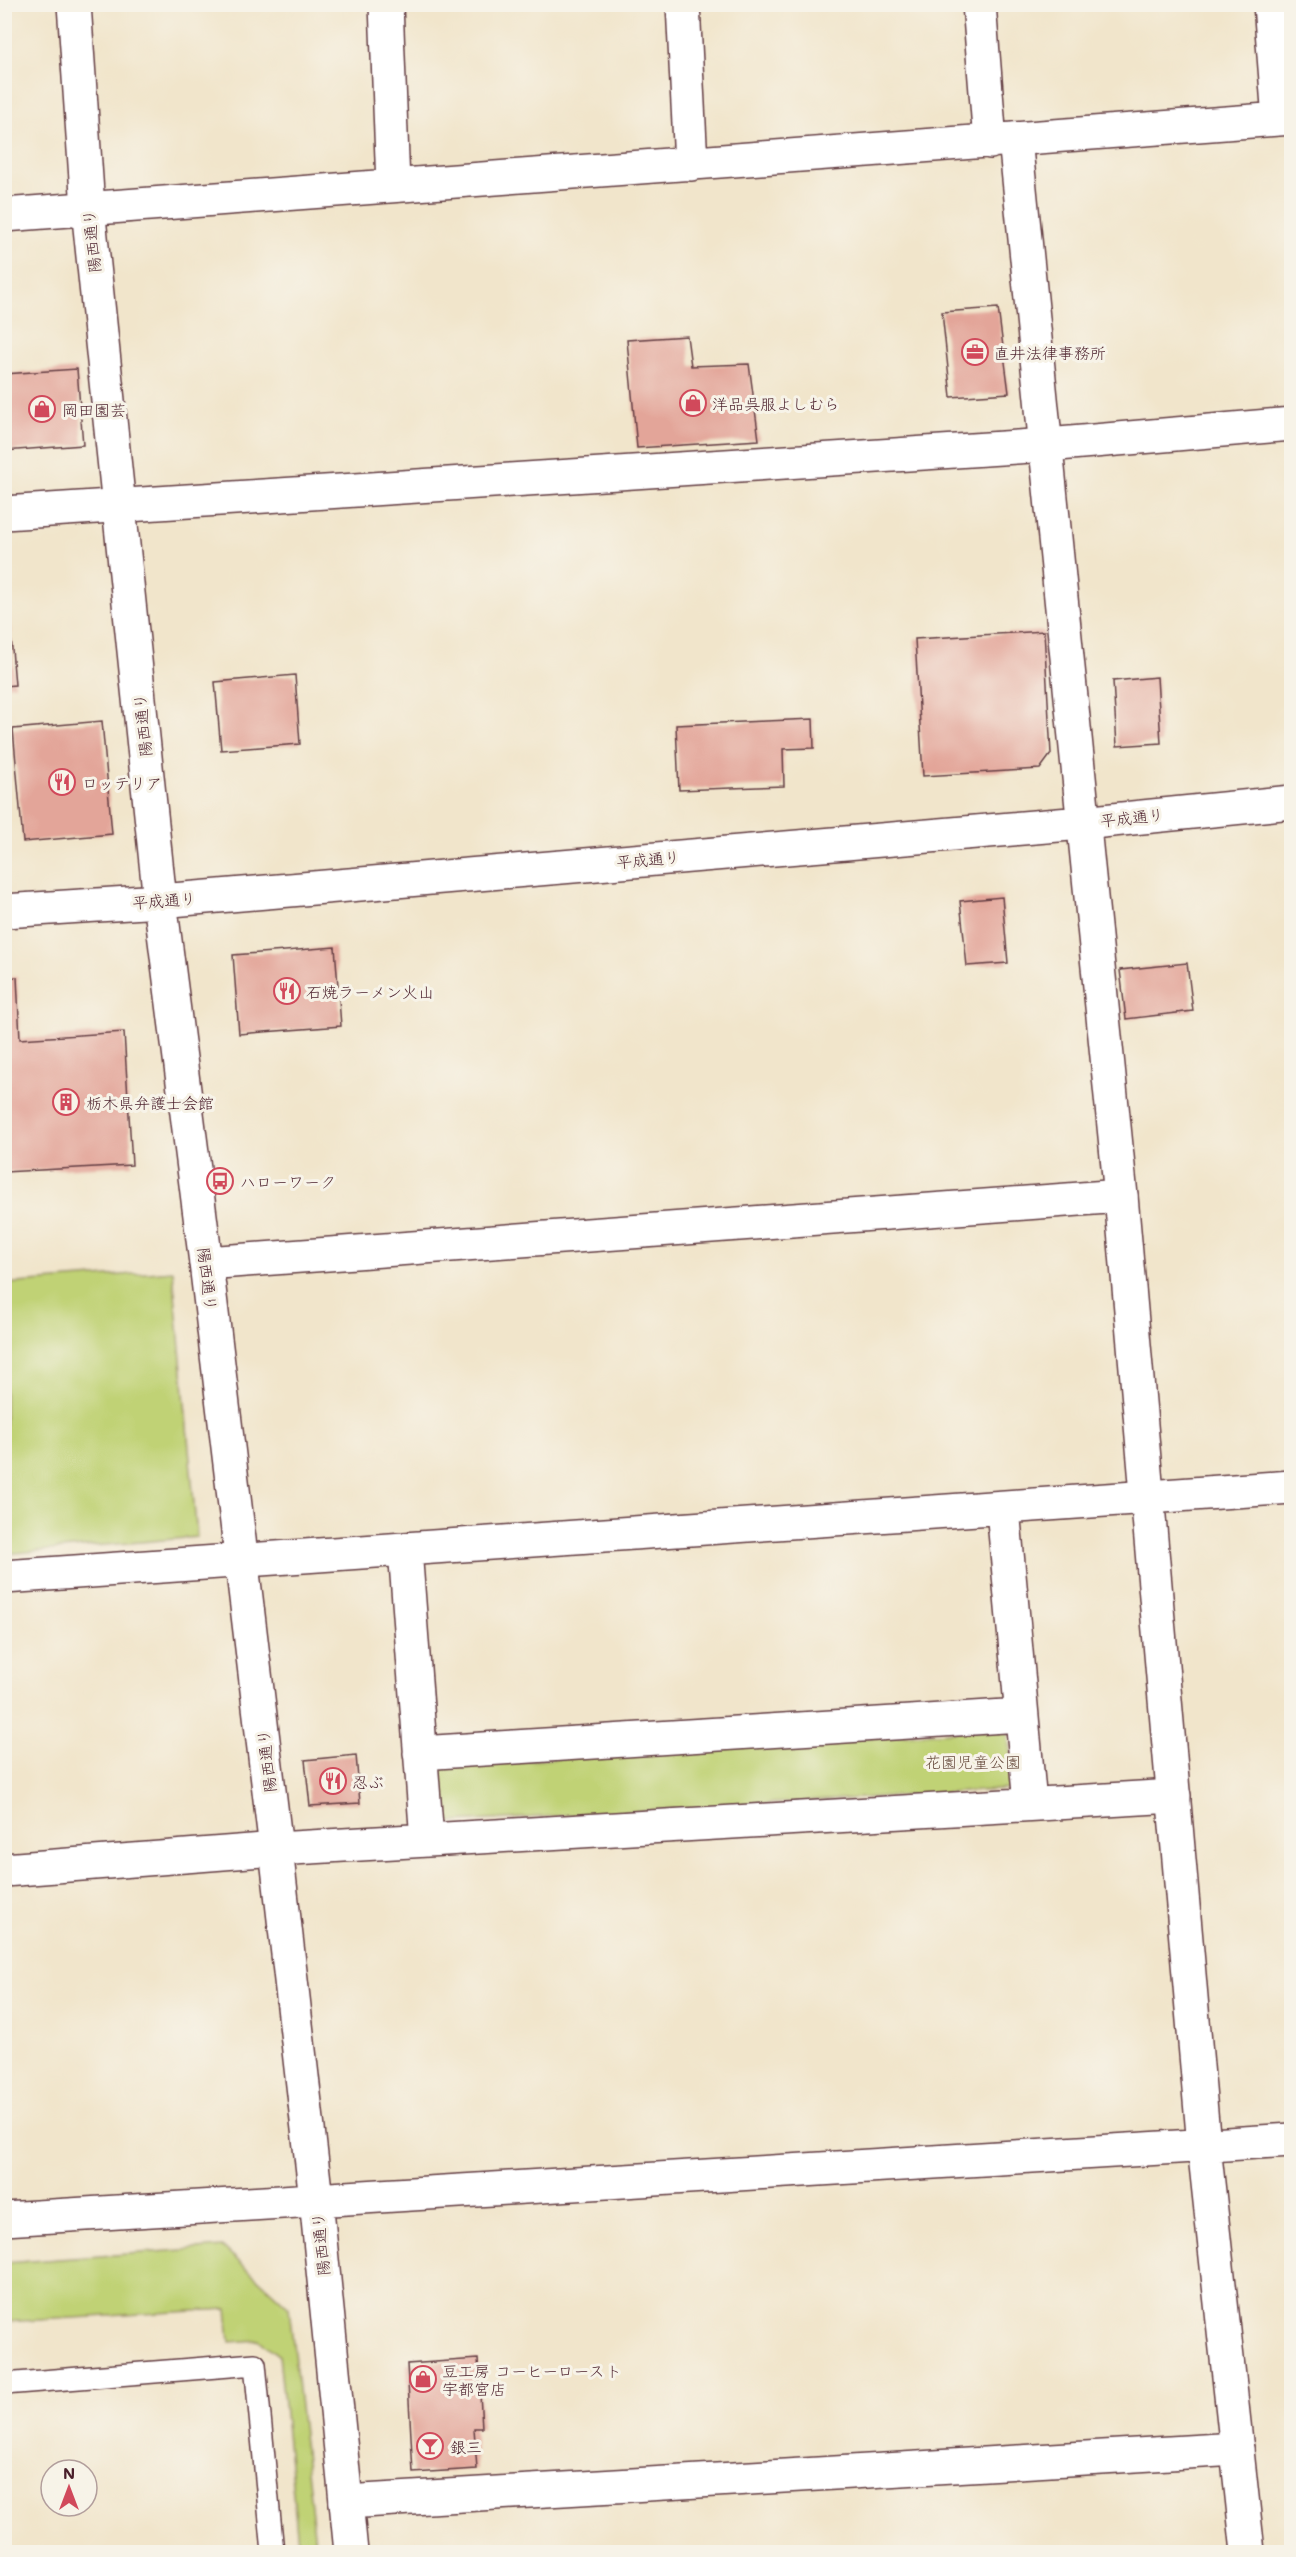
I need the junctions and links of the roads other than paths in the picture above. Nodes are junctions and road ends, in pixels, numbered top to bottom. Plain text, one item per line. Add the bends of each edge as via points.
1 (74, 4) edge
2 (386, 4) edge
3 (683, 4) edge
4 (979, 4) edge
5 (1270, 4) edge
6 (1285, 119) edge
7 (1002, 141) junction
8 (692, 164) junction
9 (393, 185) junction
10 (88, 208) junction
11 (4, 215) edge
12 (1292, 424) edge
13 (1047, 446) junction
14 (120, 506) junction
15 (4, 513) edge
16 (1292, 802) edge
17 (1082, 822) junction
18 (160, 901) junction
19 (4, 911) edge
20 (1121, 1196) junction
21 (206, 1263) junction
22 (1292, 1488) edge
23 (1148, 1499) junction
24 (1003, 1509) junction
25 (405, 1549) junction
26 (242, 1560) junction
27 (4, 1577) edge
28 (1021, 1714) junction
29 (420, 1753) junction
30 (1174, 1796) junction
31 (1030, 1804) junction
32 (427, 1840) junction
33 (276, 1849) junction
34 (4, 1870) edge
35 (1292, 2140) edge
36 (1204, 2145) junction
37 (316, 2199) junction
38 (4, 2219) edge
39 (4, 2384) edge
40 (1237, 2449) junction
41 (346, 2502) junction
42 (273, 2553) edge
43 (351, 2553) edge
44 (1248, 2553) edge

1 - 10 street, 陽西通り
2 - 9 street
3 - 8 street
4 - 7 street
5 - 6 street
6 - 7 street
7 - 8 street
7 - 13 street
8 - 9 street
9 - 10 street
10 - 11 street
10 - 14 street, 陽西通り
12 - 13 street
13 - 14 street
13 - 17 street
14 - 15 street
14 - 18 street, 陽西通り
16 - 17 street, 平成通り
17 - 18 street, 平成通り
17 - 20 street
18 - 19 street, 平成通り
18 - 21 street, 陽西通り
20 - 21 street
20 - 23 street
21 - 26 street, 陽西通り
22 - 23 street
23 - 24 street
23 - 30 street
24 - 25 street
24 - 28 street
25 - 26 street
25 - 29 street
26 - 27 street
26 - 33 street, 陽西通り
28 - 29 street
28 - 31 street
29 - 32 street
30 - 31 street
30 - 36 street
31 - 32 street
32 - 33 street
33 - 34 street
33 - 37 street, 陽西通り
35 - 36 street
36 - 37 street
36 - 40 street
37 - 38 street
37 - 41 street, 陽西通り
39 - 42 lane via 255,2364
40 - 41 street
40 - 44 street
41 - 43 street, 陽西通り

